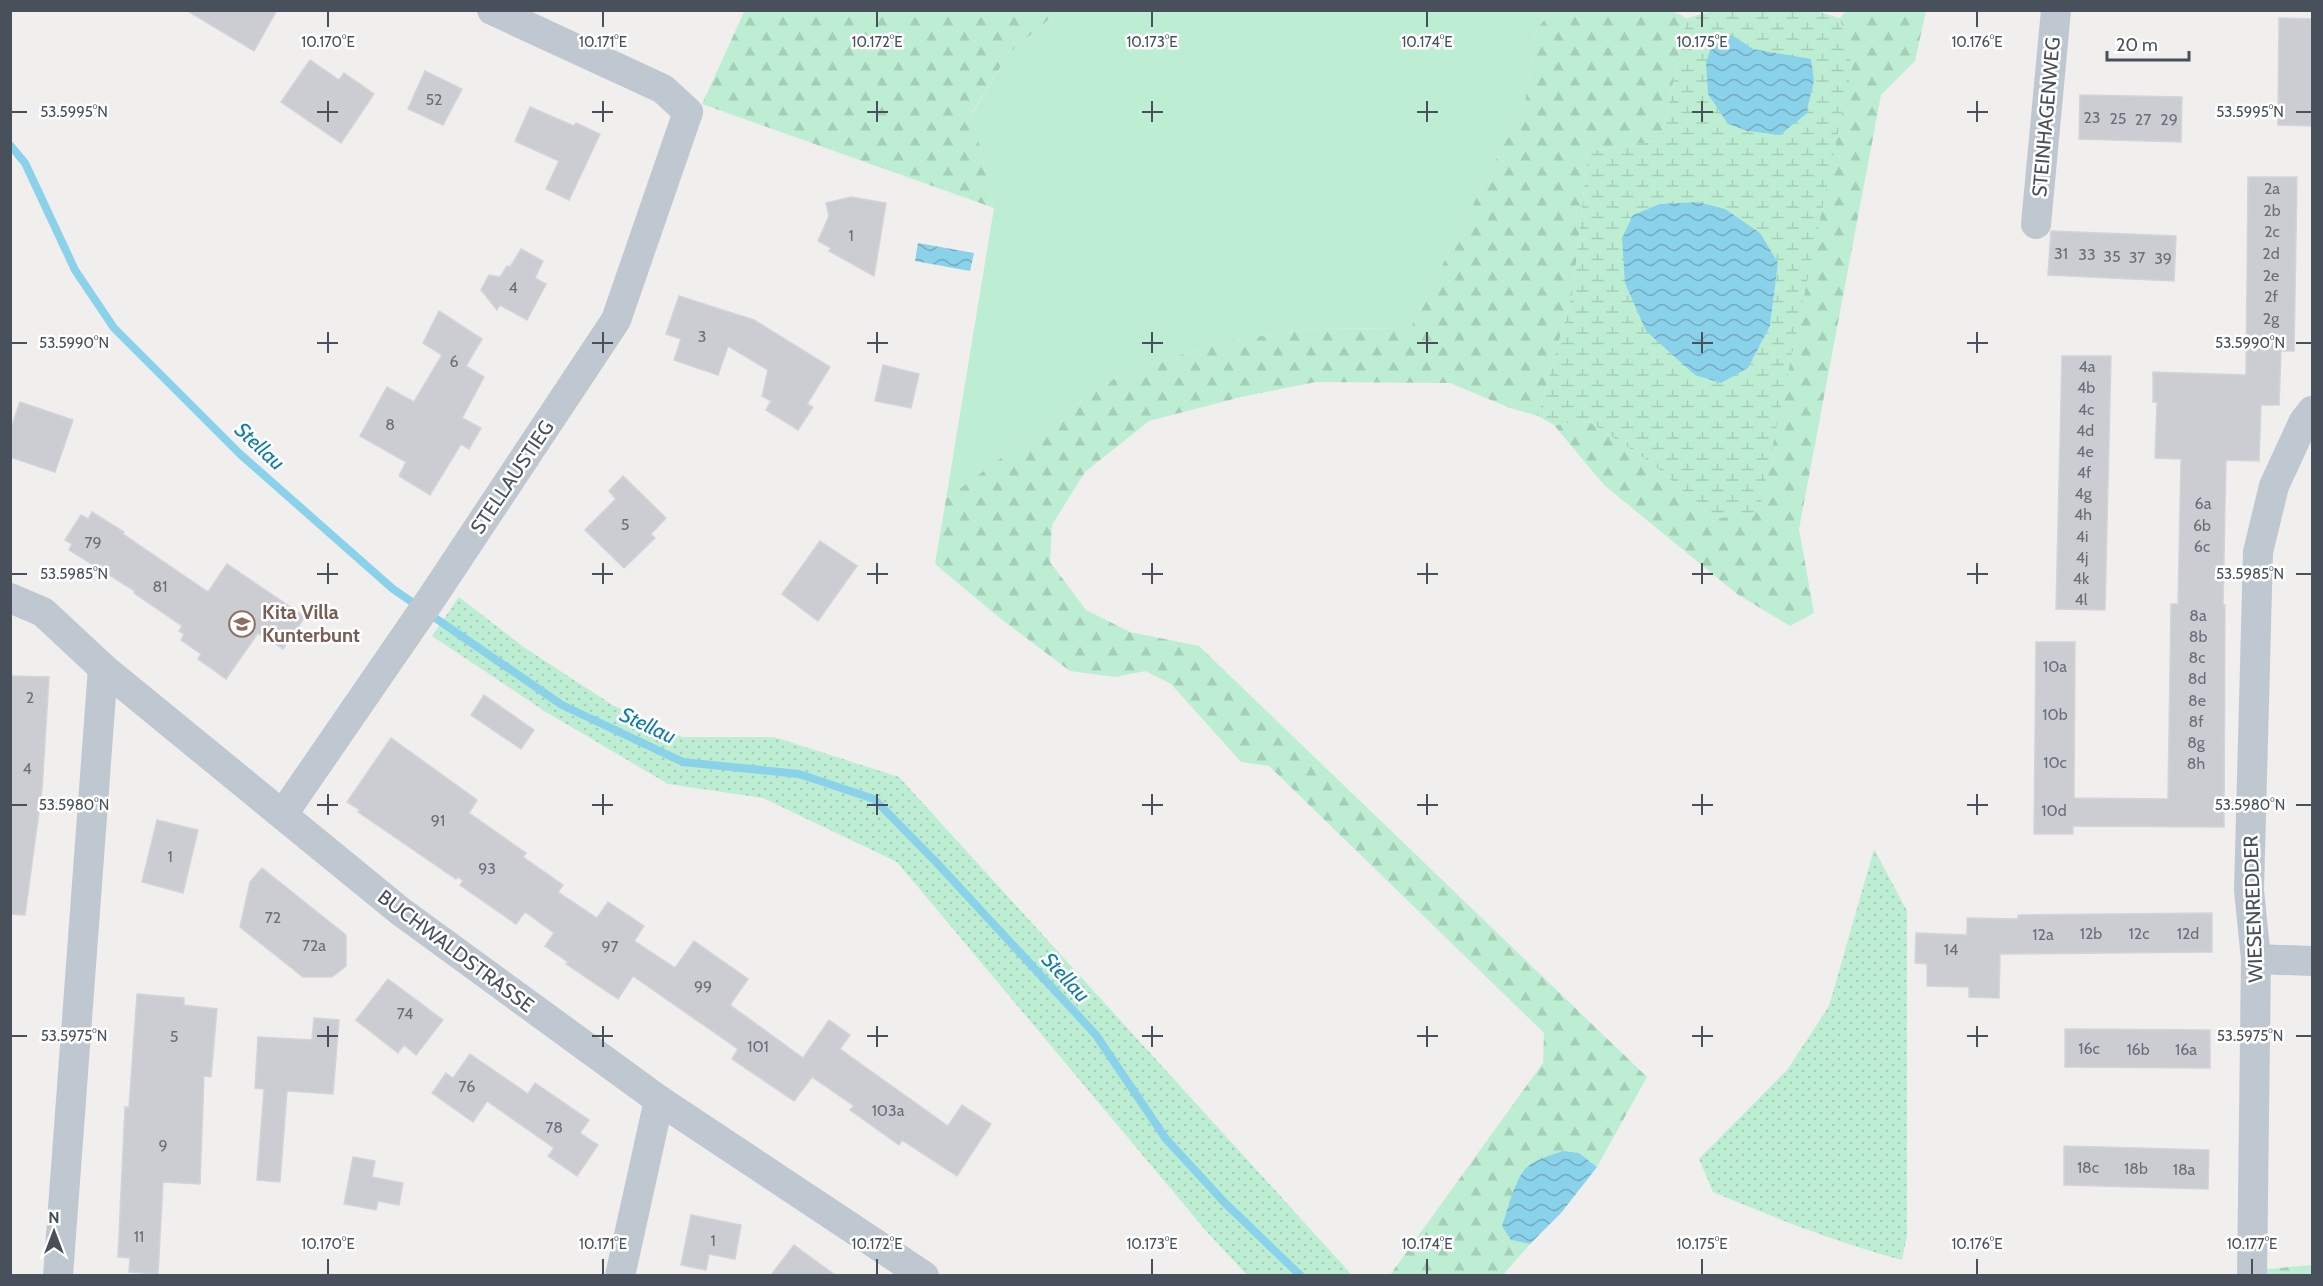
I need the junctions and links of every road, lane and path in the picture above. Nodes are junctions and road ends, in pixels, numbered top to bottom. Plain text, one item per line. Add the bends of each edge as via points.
1 (492, 10) edge
2 (2056, 10) edge
3 (2036, 224) dead end
4 (2313, 411) edge
5 (10, 598) edge
6 (103, 668) junction
7 (283, 814) junction
8 (2256, 959) junction
9 (2313, 961) edge
10 (659, 1100) junction
11 (58, 1275) edge
12 (620, 1275) edge
13 (924, 1275) edge
14 (2252, 1275) edge

1 - 7 street, STELLAUSTIEG via 663,89 688,112 616,320
2 - 3 street, STEINHAGENWEG
4 - 8 street, WIESENREDDER via 2304,421 2274,486 2258,552 2249,890
5 - 6 street, BUCHWALDSTRASSE via 43,612
6 - 7 street, BUCHWALDSTRASSE
6 - 11 street
7 - 10 street, BUCHWALDSTRASSE via 400,911
8 - 9 street
8 - 14 street, WIESENREDDER
10 - 12 street
10 - 13 street, BUCHWALDSTRASSE

